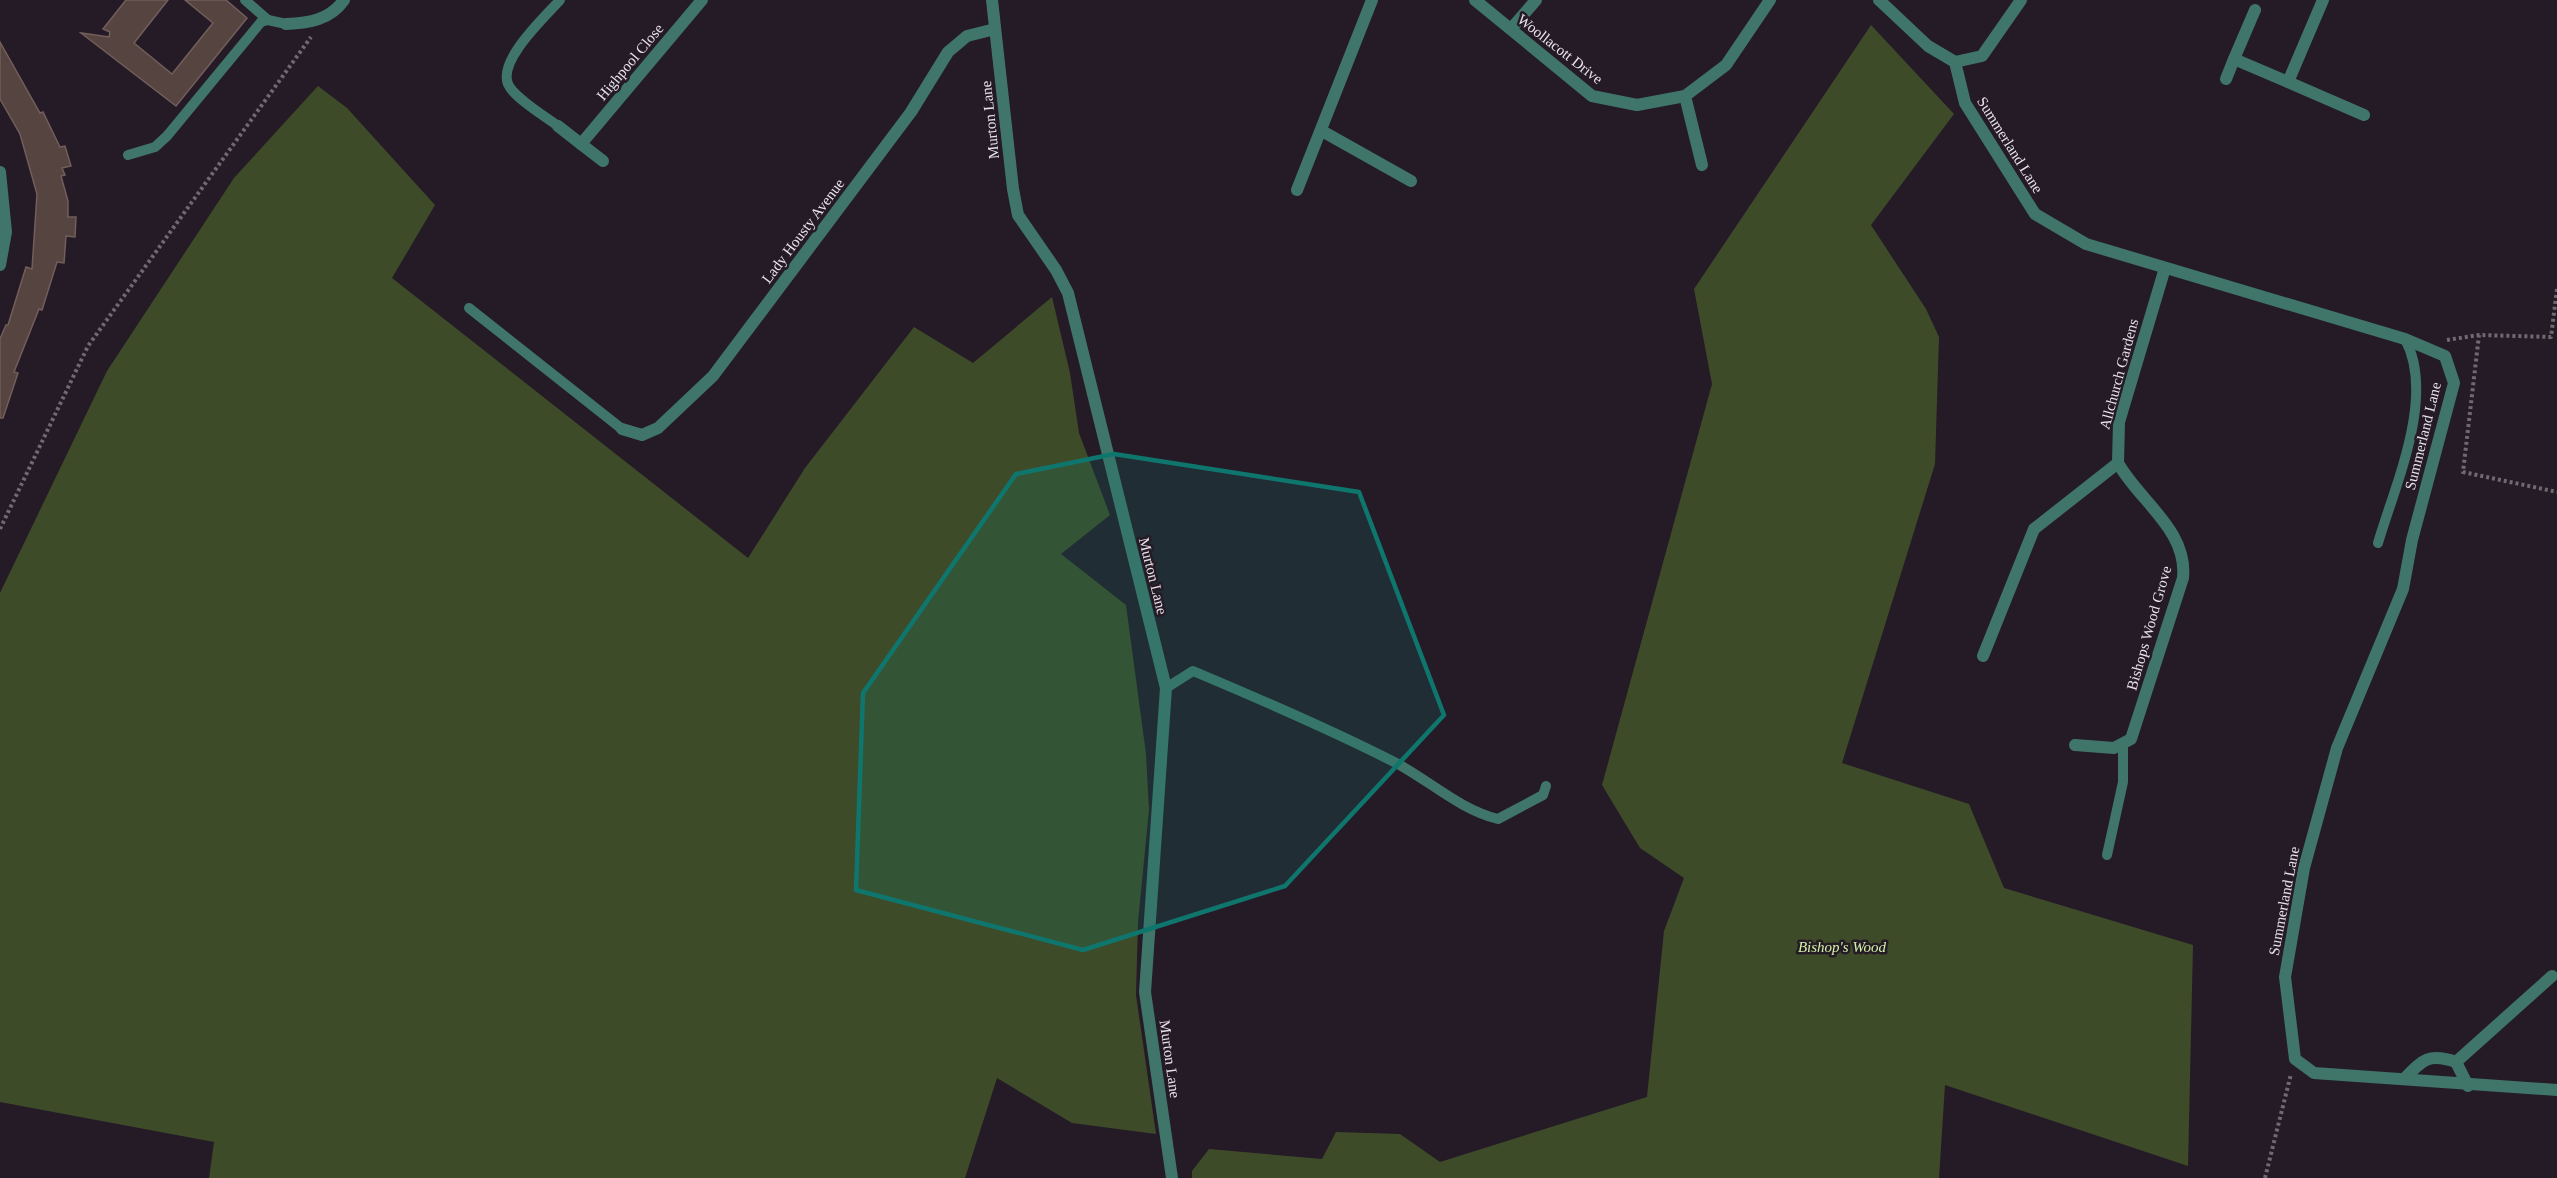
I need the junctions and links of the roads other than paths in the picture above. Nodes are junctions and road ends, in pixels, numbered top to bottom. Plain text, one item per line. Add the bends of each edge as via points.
1 (245, 0) edge
2 (344, 0) edge
3 (560, 0) edge
4 (702, 0) edge
5 (992, 0) edge
6 (1372, 0) edge
7 (1475, 0) edge
8 (1536, 0) edge
9 (1770, 0) edge
10 (1880, 0) edge
11 (2021, 0) edge
12 (2323, 0) edge
13 (2255, 10) dead end
14 (268, 20) junction
15 (286, 24) joint
16 (995, 29) junction
17 (1511, 30) junction
18 (2234, 59) junction
19 (1955, 62) junction
20 (2226, 80) dead end
21 (2288, 82) junction
22 (1685, 96) junction
23 (2364, 115) dead end
24 (558, 126) joint
25 (1322, 131) junction
26 (581, 144) junction
27 (128, 155) dead end
28 (603, 160) dead end
29 (1702, 165) dead end
30 (0, 172) edge
31 (1411, 181) dead end
32 (1297, 190) dead end
33 (0, 265) edge
34 (2165, 268) junction
35 (469, 308) dead end
36 (2405, 339) junction
37 (622, 429) joint
38 (2118, 463) junction
39 (2378, 543) dead end
40 (1983, 656) dead end
41 (1166, 688) junction
42 (2075, 745) dead end
43 (2123, 745) junction
44 (1546, 786) dead end
45 (2107, 855) dead end
46 (2552, 976) dead end
47 (2456, 1062) junction
48 (2404, 1079) junction
49 (2468, 1086) junction
50 (2557, 1090) edge
51 (1172, 1178) edge

1 - 14 lane
2 - 15 street via 325,18
3 - 24 lane via 522,43 507,73 508,84 519,96
4 - 26 street, Highpool Close
5 - 16 street, Murton Lane
6 - 25 street
7 - 17 street, Woollacott Drive
8 - 17 street
9 - 22 street, Woollacott Drive via 1726,65
10 - 19 street via 1928,46
11 - 19 street via 1982,56
12 - 21 street
13 - 18 street
14 - 15 lane
14 - 27 lane via 261,22 167,136 155,147
16 - 37 street, Lady Housty Avenue via 967,36 948,52 911,112 713,376 658,428 642,435
16 - 41 street, Murton Lane via 1018,215 1068,293
17 - 22 street, Woollacott Drive via 1592,96 1637,105
18 - 20 street
18 - 21 street
19 - 34 street, Summerland Lane via 1965,103 2035,214 2086,243
21 - 23 street
22 - 29 street
24 - 26 street
25 - 31 street
25 - 32 street
26 - 28 street
30 - 33 street via 6,231
34 - 36 street, Summerland Lane
34 - 38 street, Allchurch Gardens via 2119,422
35 - 37 lane
36 - 39 lane via 2416,369 2417,401
36 - 48 street, Summerland Lane via 2445,356 2454,383 2412,540 2403,589 2337,748 2304,868 2285,977 2295,1059 2314,1074
38 - 40 street via 2034,529
38 - 43 street, Bishops Wood Grove via 2176,537 2184,566 2135,729
41 - 44 lane via 1193,671 1268,702 1398,765 1479,814 1498,819 1544,795
41 - 51 street, Murton Lane via 1145,992
42 - 43 street
43 - 45 lane via 2123,782
46 - 47 street
47 - 48 street via 2439,1056 2421,1061
47 - 49 street
48 - 49 street
49 - 50 street

